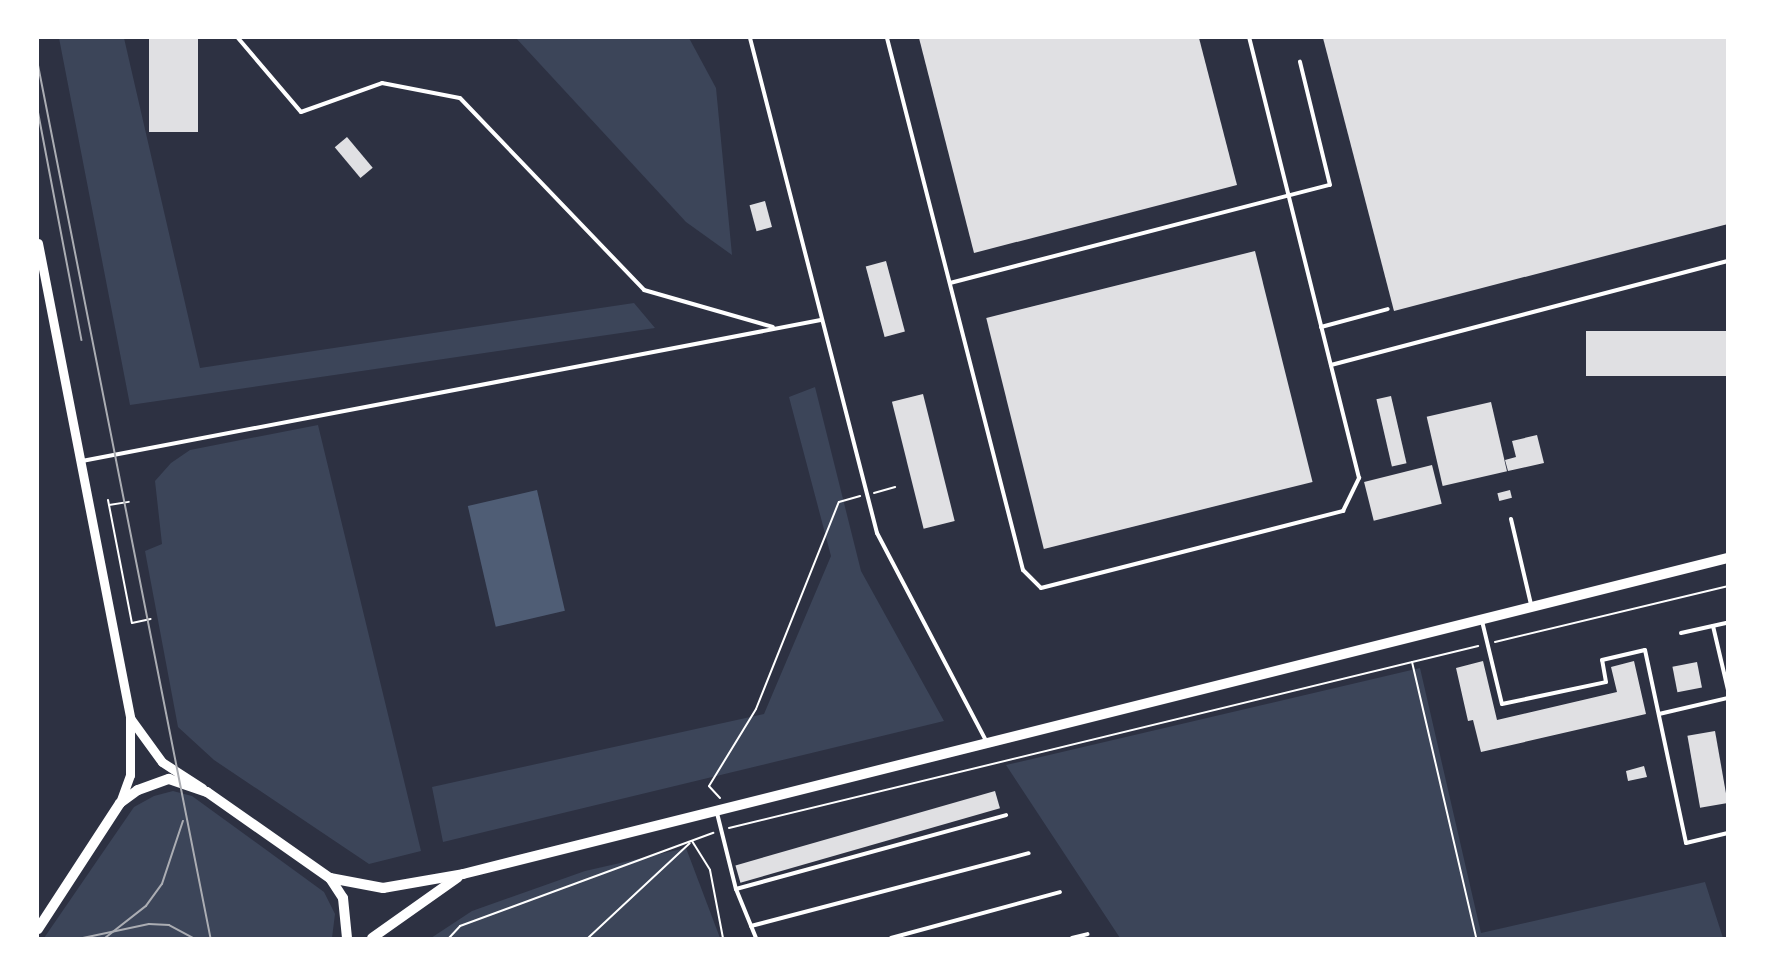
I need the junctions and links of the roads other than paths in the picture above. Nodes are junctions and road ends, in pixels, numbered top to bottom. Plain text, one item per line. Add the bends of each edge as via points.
1 (238, 38) edge
2 (750, 38) edge
3 (887, 38) edge
4 (1249, 38) edge
5 (1300, 62) dead end
6 (1288, 196) junction
7 (38, 243) edge
8 (1728, 261) edge
9 (950, 283) junction
10 (1388, 309) dead end
11 (821, 320) junction
12 (1321, 327) junction
13 (775, 328) junction
14 (1331, 365) junction
15 (81, 461) junction
16 (1511, 519) dead end
17 (1728, 558) edge
18 (1531, 608) junction
19 (1482, 620) junction
20 (1726, 622) edge
21 (1713, 626) junction
22 (1681, 633) dead end
23 (1728, 690) edge
24 (1728, 698) edge
25 (1659, 714) junction
26 (130, 718) junction
27 (987, 744) junction
28 (207, 792) junction
29 (120, 803) junction
30 (720, 811) junction
31 (1006, 815) dead end
32 (1728, 834) edge
33 (1029, 853) dead end
34 (463, 874) junction
35 (330, 878) junction
36 (736, 889) junction
37 (1060, 892) dead end
38 (751, 926) junction
39 (38, 929) edge
40 (1088, 934) dead end
41 (347, 939) edge
42 (372, 939) edge
43 (756, 939) edge
44 (891, 939) edge
45 (1072, 939) edge

1 - 13 lane via 301,112 382,83 460,98 644,290
2 - 11 lane
3 - 9 lane
4 - 6 lane
5 - 6 lane via 1330,185
6 - 9 lane
6 - 12 lane
7 - 15 street
8 - 14 lane
9 - 14 lane via 1023,570 1041,588 1343,511 1359,478
10 - 12 lane
11 - 13 lane
11 - 27 lane via 877,533
12 - 14 lane
13 - 15 lane
15 - 26 street
16 - 18 lane
17 - 18 main road
18 - 19 main road
19 - 25 lane via 1502,704 1605,681 1602,660 1645,650
19 - 27 main road
20 - 21 lane
21 - 22 lane
21 - 23 lane
24 - 25 lane
25 - 32 lane via 1686,843
26 - 28 street via 162,762
26 - 29 street via 130,775
27 - 30 main road
28 - 29 main road via 170,779 138,790
28 - 35 main road
29 - 39 main road
30 - 34 main road
30 - 36 lane
31 - 36 lane
33 - 38 lane
34 - 35 main road via 383,888
34 - 42 main road
35 - 41 main road via 343,898
36 - 38 lane
37 - 44 lane
38 - 43 lane
40 - 45 lane

